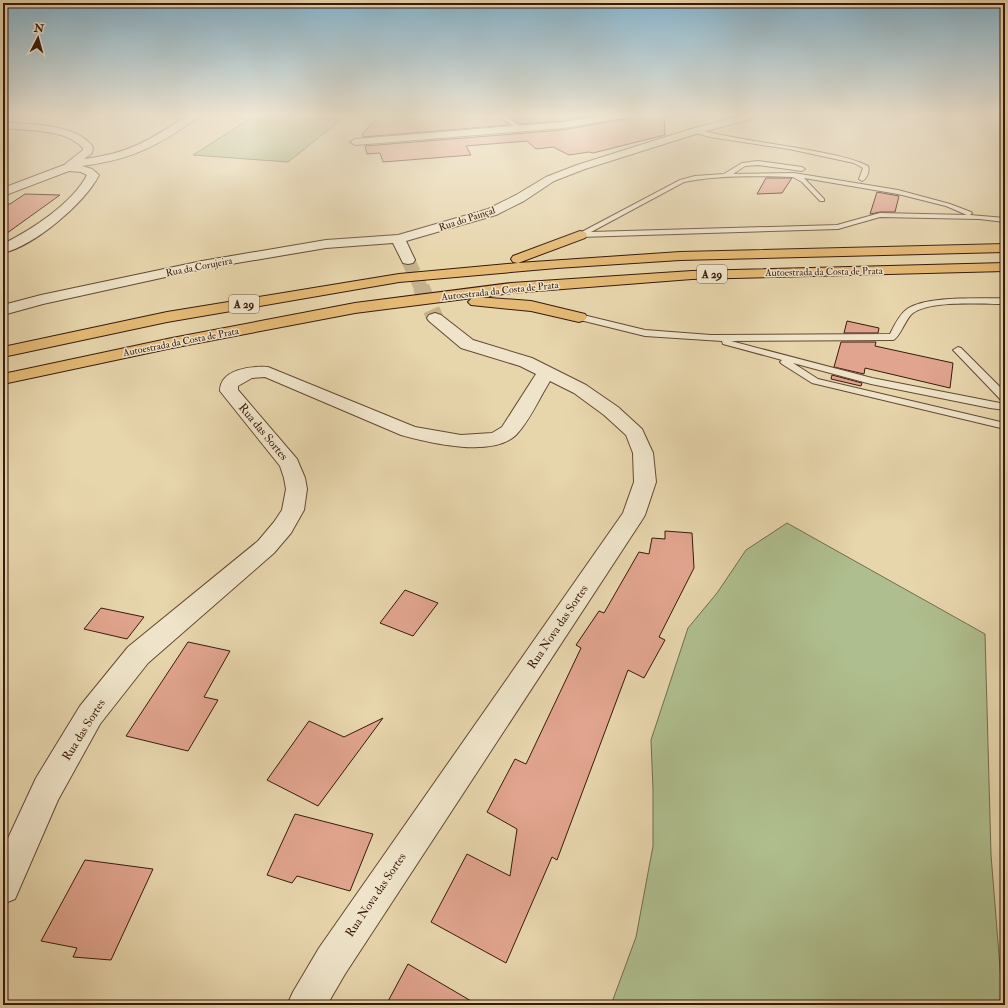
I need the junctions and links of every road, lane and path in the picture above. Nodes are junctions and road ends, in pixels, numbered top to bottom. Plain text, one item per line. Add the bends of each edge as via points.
1 (76, 161) edge
2 (96, 161) edge
3 (600, 161) edge
4 (852, 161) edge
5 (70, 166) junction
6 (794, 175) junction
7 (726, 176) junction
8 (862, 179) junction
9 (3, 192) edge
10 (898, 192) junction
11 (822, 200) dead end
12 (979, 217) junction
13 (1005, 220) edge
14 (580, 235) junction
15 (398, 239) junction
16 (1005, 248) edge
17 (3, 249) edge
18 (408, 260) tunnel mouth
19 (1005, 267) edge
20 (488, 270) junction
21 (1005, 301) edge
22 (427, 308) junction
23 (3, 310) edge
24 (579, 318) joint
25 (711, 338) junction
26 (958, 350) dead end
27 (3, 352) edge
28 (772, 354) junction
29 (546, 373) junction
30 (3, 379) edge
31 (1005, 398) edge
32 (1005, 407) edge
33 (1005, 426) edge
34 (3, 887) edge
35 (306, 1005) edge

1 - 5 street
2 - 5 street
3 - 15 street, Rua do Painçal via 550,179 492,212
4 - 8 lane via 866,167
5 - 9 street
5 - 17 street via 91,172 93,175 90,182 51,222
6 - 7 lane
6 - 10 lane
6 - 11 lane via 804,181
7 - 8 lane via 744,164 758,163
7 - 14 lane via 682,181
8 - 10 lane
10 - 12 lane via 948,205
12 - 13 lane
12 - 14 lane via 880,215 838,227
14 - 20 highway
15 - 18 street
15 - 23 street, Rua da Corujeira via 326,244 202,265
16 - 20 highway, Autoestrada da Costa de Prata / A 29 via 680,256
19 - 22 highway, Autoestrada da Costa de Prata / A 29 via 692,275 511,288
20 - 27 highway, Autoestrada da Costa de Prata / A 29 via 399,278 167,317
21 - 25 lane via 928,304 910,310 900,322 893,337
22 - 24 highway via 531,306
22 - 29 street, Rua Nova das Sortes via 467,344 526,362
22 - 30 highway, Autoestrada da Costa de Prata / A 29 via 325,314
24 - 25 lane via 645,334
25 - 28 lane
26 - 31 lane
28 - 32 lane via 871,381
28 - 33 lane via 815,381
29 - 34 street, Rua das Sortes via 509,430 497,439 479,440 441,438 408,431 268,372 253,371 238,376 229,384 229,391 290,464 296,478 298,494 292,513 266,547 138,655 90,715 47,789
29 - 35 street, Rua Nova das Sortes via 580,388 635,433 643,453 646,482 634,515 336,954

